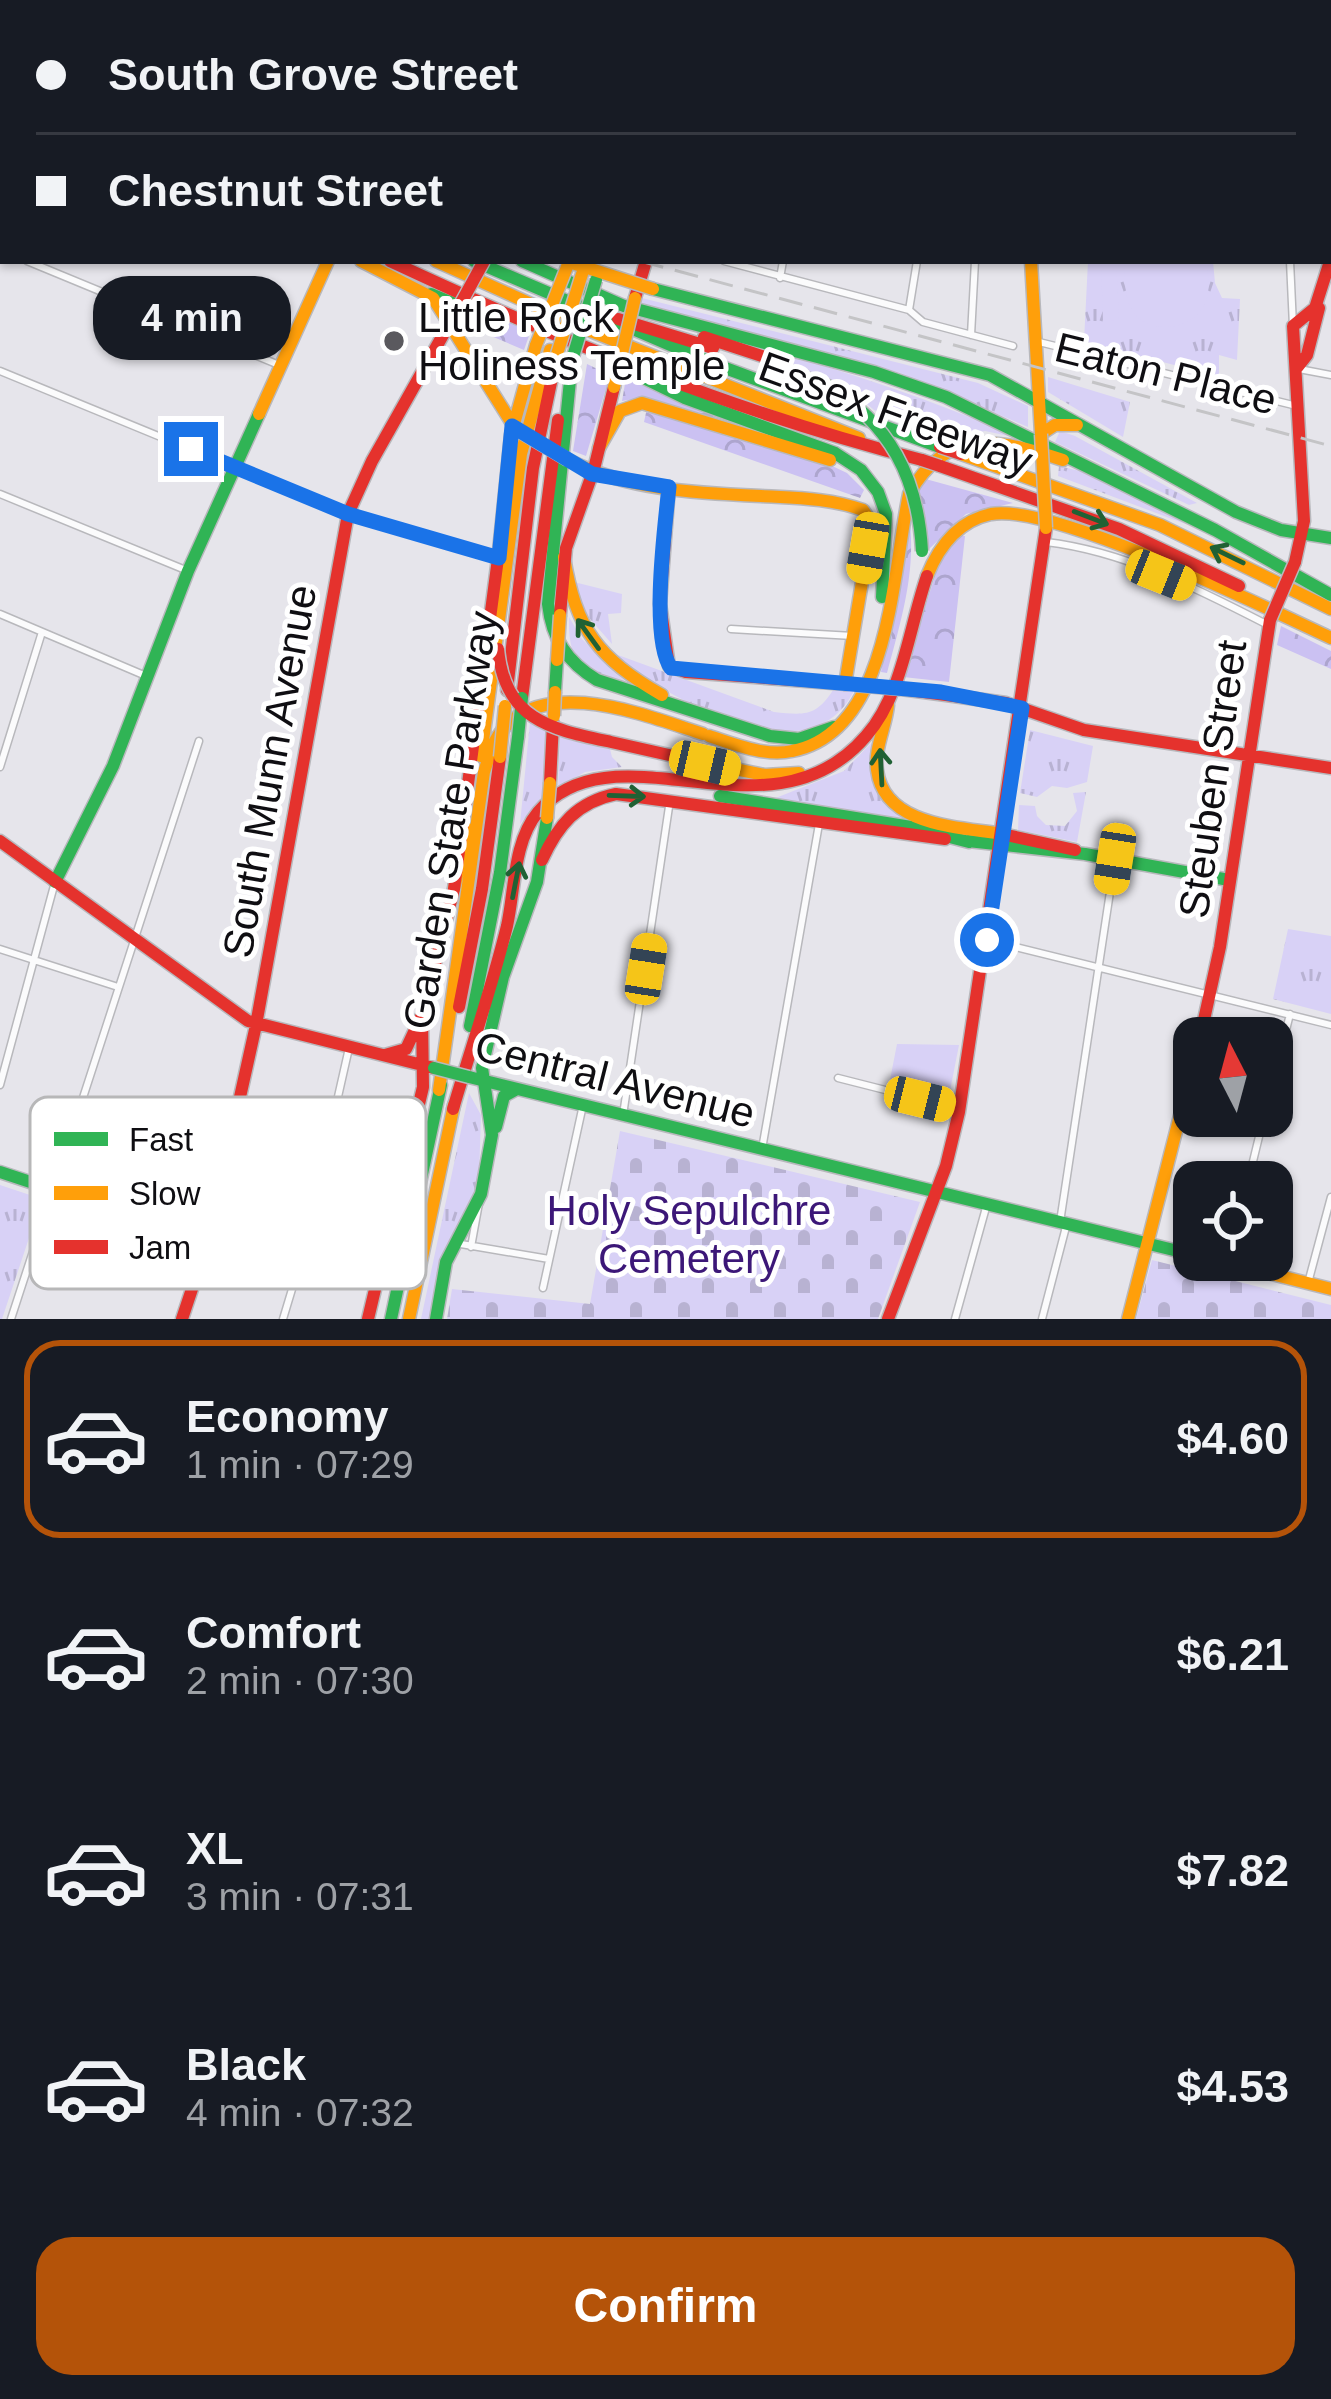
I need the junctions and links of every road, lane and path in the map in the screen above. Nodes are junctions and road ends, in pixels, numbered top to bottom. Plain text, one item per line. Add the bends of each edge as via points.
1 (33, 264) edge
2 (327, 264) edge
3 (367, 264) edge
4 (397, 264) edge
5 (410, 264) edge
6 (443, 264) edge
7 (481, 264) edge
8 (482, 264) edge
9 (529, 264) edge
10 (567, 264) edge
11 (570, 264) edge
12 (601, 264) edge
13 (645, 264) edge
14 (734, 264) edge
15 (782, 264) edge
16 (917, 264) edge
17 (975, 264) edge
18 (1031, 264) edge
19 (1290, 264) edge
20 (1329, 264) edge
21 (584, 267) edge
22 (780, 278) junction
23 (421, 289) junction
24 (1320, 296) junction
25 (484, 303) junction
26 (460, 305) junction
27 (621, 305) junction
28 (909, 310) junction
29 (599, 317) junction
30 (1293, 326) junction
31 (451, 327) junction
32 (971, 334) junction
33 (1035, 341) junction
34 (1012, 346) dead end
35 (591, 348) junction
36 (548, 350) junction
37 (572, 360) junction
38 (282, 366) junction
39 (1296, 369) junction
40 (0, 371) edge
41 (792, 372) junction
42 (1331, 375) edge
43 (1039, 401) junction
44 (1297, 406) junction
45 (1082, 426) junction
46 (516, 429) junction
47 (1041, 434) junction
48 (599, 448) junction
49 (922, 460) junction
50 (235, 467) junction
51 (592, 474) junction
52 (1125, 486) junction
53 (669, 487) junction
54 (0, 494) edge
55 (348, 514) junction
56 (1046, 535) junction
57 (1303, 535) junction
58 (1331, 538) edge
59 (886, 543) junction
60 (564, 557) junction
61 (499, 558) junction
62 (188, 571) junction
63 (1331, 595) edge
64 (1331, 609) edge
65 (912, 612) junction
66 (0, 614) edge
67 (1269, 622) junction
68 (731, 629) dead end
69 (42, 632) junction
70 (853, 636) junction
71 (1331, 636) edge
72 (498, 649) junction
73 (876, 652) junction
74 (149, 677) junction
75 (850, 685) junction
76 (888, 698) junction
77 (1022, 708) junction
78 (850, 717) junction
79 (718, 719) junction
80 (199, 741) dead end
81 (1247, 755) junction
82 (839, 760) junction
83 (0, 767) edge
84 (1331, 768) edge
85 (691, 785) junction
86 (670, 800) junction
87 (819, 824) junction
88 (1001, 841) junction
89 (0, 842) edge
90 (969, 842) junction
91 (1115, 859) junction
92 (542, 860) junction
93 (1229, 880) junction
94 (55, 882) junction
95 (454, 889) junction
96 (133, 940) junction
97 (987, 940) junction
98 (0, 950) edge
99 (35, 961) junction
100 (1099, 967) junction
101 (118, 988) junction
102 (1211, 995) junction
103 (1290, 1014) junction
104 (422, 1015) junction
105 (1205, 1017) edge
106 (1289, 1017) edge
107 (256, 1024) junction
108 (1331, 1025) edge
109 (349, 1048) junction
110 (378, 1055) junction
111 (429, 1067) junction
112 (476, 1078) junction
113 (838, 1078) dead end
114 (0, 1085) edge
115 (517, 1089) junction
116 (440, 1090) junction
117 (84, 1097) edge
118 (240, 1097) edge
119 (338, 1097) edge
120 (421, 1097) edge
121 (583, 1105) junction
122 (453, 1109) junction
123 (960, 1109) junction
124 (623, 1115) junction
125 (1174, 1137) edge
126 (492, 1144) junction
127 (762, 1149) junction
128 (426, 1157) edge
129 (0, 1172) edge
130 (30, 1182) edge
131 (937, 1192) junction
132 (481, 1194) junction
133 (1331, 1197) edge
134 (987, 1204) junction
135 (1064, 1223) junction
136 (426, 1238) edge
137 (1147, 1243) junction
138 (455, 1244) junction
139 (471, 1247) junction
140 (1173, 1250) edge
141 (549, 1259) junction
142 (30, 1263) edge
143 (1293, 1279) edge
144 (1308, 1283) junction
145 (543, 1288) dead end
146 (192, 1289) edge
147 (292, 1289) edge
148 (376, 1289) edge
149 (398, 1289) edge
150 (415, 1289) edge
151 (1331, 1289) edge
152 (11, 1319) edge
153 (182, 1319) edge
154 (283, 1319) edge
155 (368, 1319) edge
156 (392, 1319) edge
157 (409, 1319) edge
158 (436, 1319) edge
159 (888, 1319) edge
160 (956, 1319) edge
161 (1042, 1319) edge
162 (1127, 1319) edge

1 - 38 street
2 - 38 main road
3 - 23 main road
4 - 25 main road
5 - 25 main road
6 - 49 main road, Essex Freeway via 616,342
7 - 29 main road, Essex Freeway
8 - 26 main road, South Munn Avenue, bridge
9 - 27 main road
10 - 36 main road, bridge
11 - 43 main road, bridge via 977,371
12 - 37 main road, Garden State Parkway, bridge
13 - 48 main road, bridge
14 - 22 street
15 - 22 street
16 - 28 street
17 - 32 street
18 - 33 main road
19 - 30 street
20 - 24 main road
21 - 36 main road, bridge
22 - 28 street
23 - 26 main road
23 - 31 main road
24 - 30 main road via 1310,318
24 - 39 main road via 1307,355
25 - 35 main road
26 - 31 main road, South Munn Avenue
27 - 41 main road
27 - 52 main road via 905,382
28 - 32 street via 923,322
29 - 41 main road
64 -> 29 main road, Essex Freeway, bridge via 1160,525
30 - 39 main road, Steuben Street
31 - 46 main road
31 - 55 main road, South Munn Avenue
32 - 34 street
33 - 43 main road
33 - 44 street, Eaton Place
35 - 49 main road via 844,441
35 - 59 main road via 677,395 851,462 880,497
36 - 46 main road
36 - 72 main road via 520,454
36 - 116 main road, Garden State Parkway, bridge via 478,912
37 - 79 main road via 548,599 556,641 592,677
37 - 122 main road, Garden State Parkway, bridge via 550,462 497,885
38 - 50 main road
39 - 42 street, Eaton Place
39 - 44 main road, Steuben Street
40 - 50 street
41 - 65 main road, bridge via 867,412 898,451 917,498 922,551
43 - 45 main road
43 - 47 main road
44 - 57 main road, Steuben Street
45 - 47 main road via 1060,424
45 - 57 main road via 1235,512
46 - 51 main road, bridge
46 - 61 main road
47 - 56 main road, bridge
48 - 51 main road
48 - 59 main road via 618,413 638,403 818,455 868,488
49 -> 71 main road, Essex Freeway, bridge via 1142,538
50 - 55 street
50 - 62 main road
51 - 53 main road
51 - 60 main road
52 - 63 main road
52 - 73 main road via 992,441 941,453 908,494
53 - 70 main road via 819,500 865,512 869,540
53 - 75 main road via 661,568 669,666
54 - 62 street
55 - 61 street
55 - 107 main road, South Munn Avenue
56 - 67 street
56 - 77 main road
57 - 58 main road
57 - 67 main road, Steuben Street, bridge
59 - 73 main road
79 -> 60 main road via 653,691 599,650 572,609
60 - 92 main road, bridge
61 - 95 main road
62 - 74 main road
65 - 71 main road via 947,538 974,519 1012,513 1189,572
65 - 76 main road
66 - 69 street
67 - 81 main road, Steuben Street
68 - 70 street
69 - 74 street
69 - 83 street
70 - 75 main road
72 - 82 main road, bridge via 507,691 542,724 781,776
72 - 95 main road
73 - 78 main road
74 - 94 main road
75 - 77 main road, bridge
76 - 82 main road via 863,741
88 -> 76 main road via 917,817 890,800 877,766
77 - 81 main road via 1078,729
77 - 88 main road
78 - 79 main road via 793,739
78 - 116 main road via 824,742 792,752 571,700 531,709 501,733 484,772
80 - 96 street
81 - 84 main road
81 - 93 main road, Steuben Street
82 - 85 main road via 769,787
85 - 90 main road
122 -> 85 main road via 537,814 567,788 598,777
86 - 87 main road
92 -> 86 main road via 562,820 588,801 621,794
86 - 124 street
87 - 90 main road
87 - 127 street
88 - 90 main road
88 - 91 main road
88 - 97 main road
89 - 94 main road, Central Avenue
91 - 93 main road
91 - 100 street
92 - 112 main road
93 - 102 main road, Steuben Street
94 - 96 main road, Central Avenue
94 - 99 street
95 - 104 main road
96 - 101 street
96 - 107 main road, Central Avenue
97 - 100 street
97 - 123 main road
98 - 99 street
99 - 101 street
99 - 114 street
100 - 102 street
100 - 135 street
101 - 117 street
102 - 103 street
102 - 105 main road, Steuben Street
103 - 106 street
103 - 108 street
104 - 110 main road via 406,1049
104 - 111 main road
107 - 109 main road, Central Avenue
107 - 118 main road, South Munn Avenue
109 - 110 main road, Central Avenue
109 - 119 street
110 - 111 main road, Central Avenue
111 - 112 main road, Central Avenue, bridge
111 - 120 main road
112 - 115 main road, Central Avenue
112 - 126 main road
113 - 123 street
115 - 121 main road, Central Avenue
115 - 126 main road via 504,1096
116 - 128 main road, Garden State Parkway
121 - 124 main road, Central Avenue
121 - 141 street
122 - 136 main road, Garden State Parkway
123 - 131 main road
124 - 127 main road, Central Avenue
125 - 137 main road
126 - 132 main road
127 - 131 main road, Central Avenue
129 - 130 main road
131 - 134 main road, Central Avenue
131 - 159 main road
132 - 138 main road
132 - 139 street
133 - 144 street
134 - 135 main road, Central Avenue
134 - 160 street
135 - 137 main road, Central Avenue
135 - 161 street
137 - 140 main road, Central Avenue
137 - 162 main road
138 - 139 street
138 - 158 main road
139 - 141 street
141 - 145 street
142 - 152 street
143 - 144 main road
144 - 151 main road
146 - 153 main road, South Munn Avenue
147 - 154 street
148 - 155 main road
149 - 156 main road, Garden State Parkway
150 - 157 main road, Garden State Parkway

